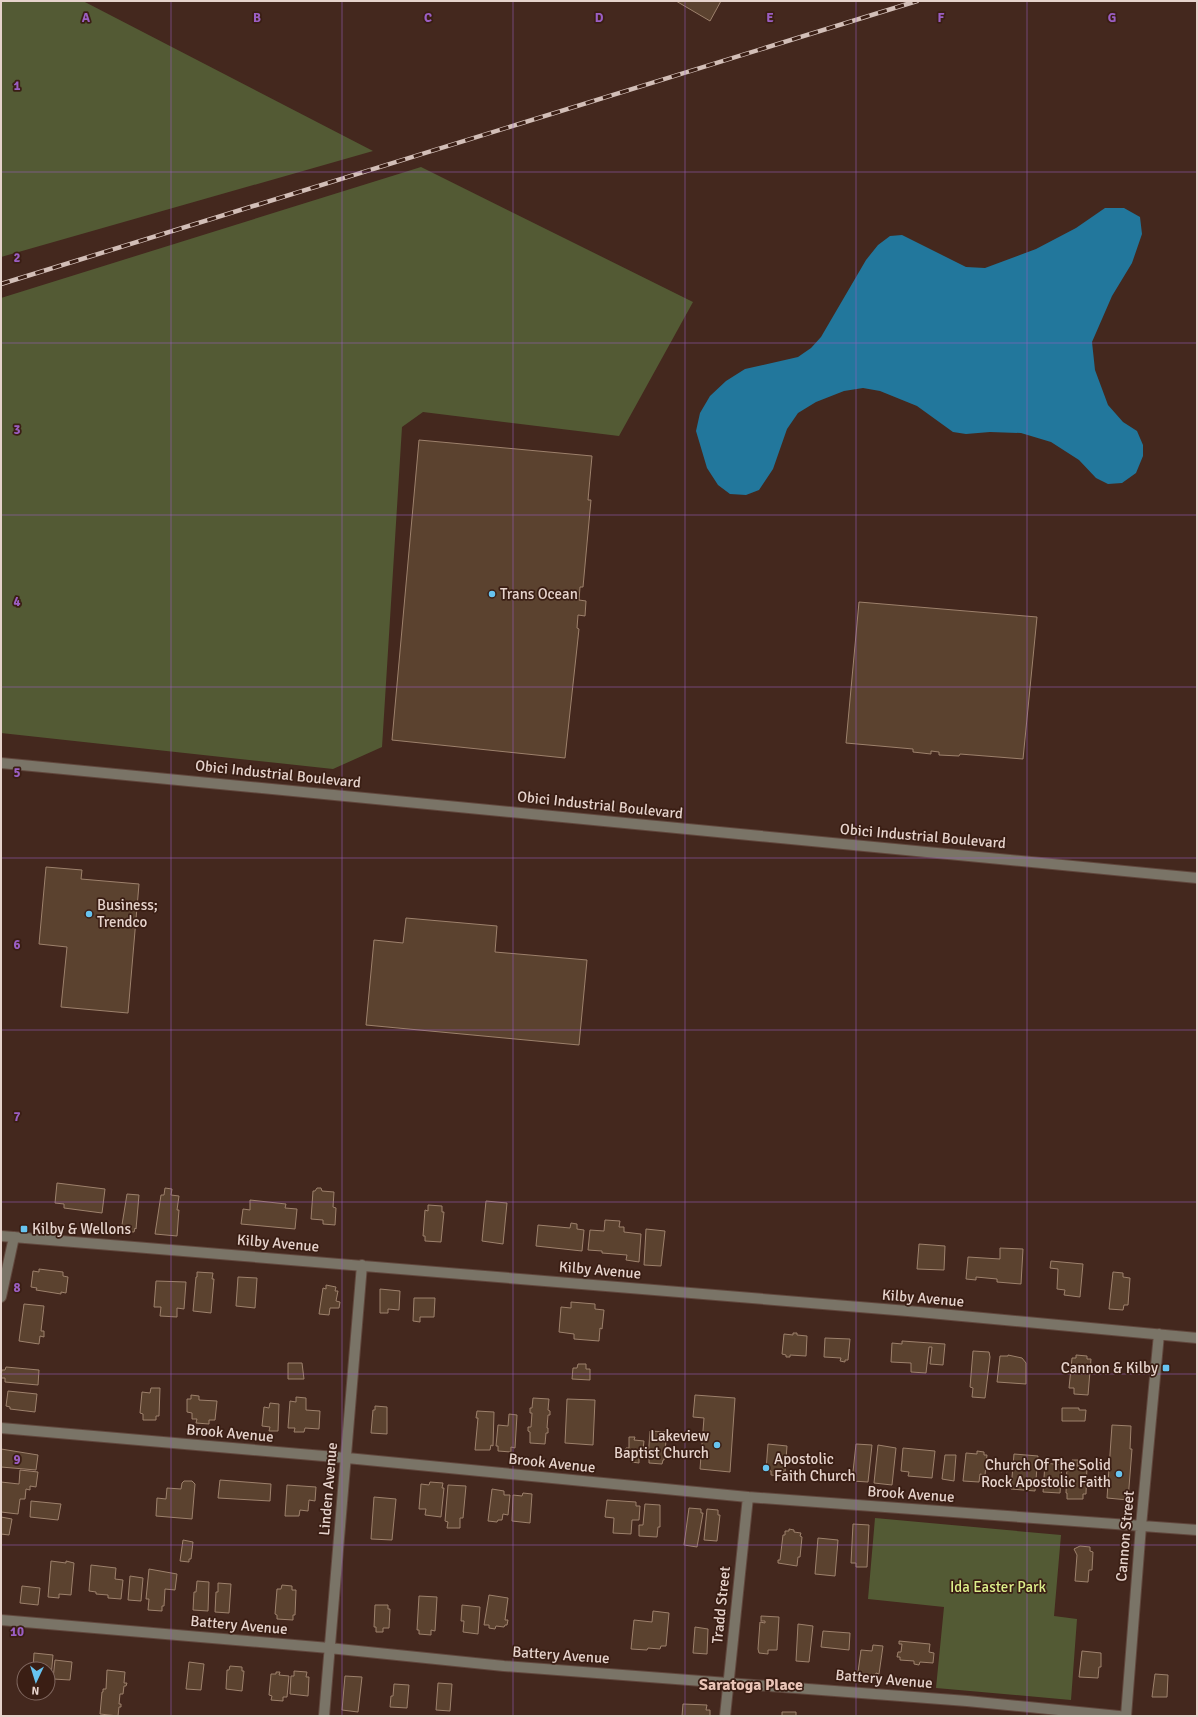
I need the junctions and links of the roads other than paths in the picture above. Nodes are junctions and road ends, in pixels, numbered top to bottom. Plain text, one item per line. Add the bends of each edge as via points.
1 (1, 763) edge
2 (1197, 878) edge
3 (1, 1236) edge
4 (14, 1237) junction
5 (362, 1265) junction
6 (1, 1297) edge
7 (1159, 1334) junction
8 (1197, 1338) edge
9 (1, 1428) edge
10 (347, 1458) junction
11 (748, 1497) junction
12 (1141, 1526) junction
13 (1197, 1530) edge
14 (1, 1620) edge
15 (329, 1648) junction
16 (728, 1682) junction
17 (324, 1716) edge
18 (726, 1716) edge
19 (1119, 1716) edge
20 (1126, 1716) edge

1 - 2 street, Obici Industrial Boulevard
3 - 4 street, Kilby Avenue
4 - 5 street, Kilby Avenue
4 - 6 street
5 - 7 street, Kilby Avenue
5 - 10 street, Linden Avenue
7 - 8 street, Kilby Avenue
7 - 12 street, Cannon Street
9 - 10 street, Brook Avenue
10 - 11 street, Brook Avenue
10 - 15 street, Linden Avenue
11 - 12 street, Brook Avenue
11 - 16 street, Tradd Street
12 - 13 street, Brook Avenue
12 - 20 street, Cannon Street
14 - 15 street, Battery Avenue
15 - 16 street, Battery Avenue via 504,1666
15 - 17 street, Linden Avenue
16 - 18 street, Tradd Street
16 - 19 street, Battery Avenue via 959,1700

